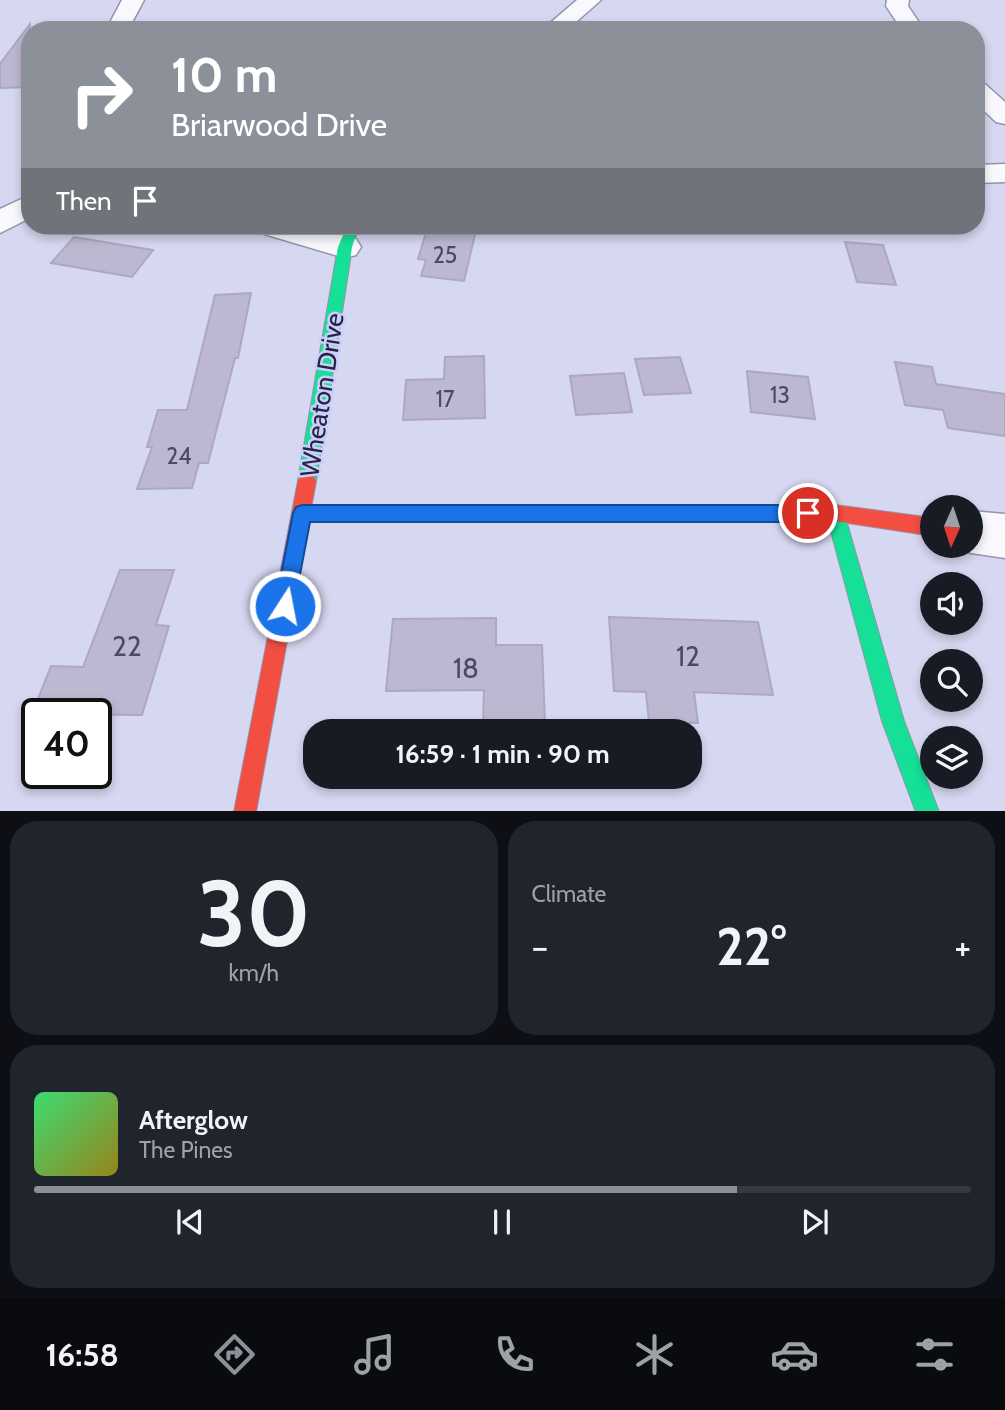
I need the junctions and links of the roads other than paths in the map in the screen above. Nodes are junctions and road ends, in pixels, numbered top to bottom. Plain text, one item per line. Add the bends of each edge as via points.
1 (133, 0) edge
2 (590, 0) edge
3 (898, 0) edge
4 (122, 21) edge
5 (564, 21) edge
6 (907, 21) edge
7 (985, 97) edge
8 (1005, 116) edge
9 (1005, 173) edge
10 (985, 174) edge
11 (21, 210) edge
12 (0, 222) edge
13 (349, 237) edge
14 (302, 513) junction
15 (835, 513) junction
16 (920, 525) edge
17 (984, 534) edge
18 (1005, 536) edge
19 (245, 811) edge
20 (928, 811) edge

1 - 4 street
2 - 5 street
3 - 6 street
7 - 8 street
9 - 10 street
11 - 12 street
13 - 14 street, Wheaton Drive
14 - 15 street
14 - 19 street, Wheaton Drive
15 - 16 street
15 - 20 street via 893,721
17 - 18 street

